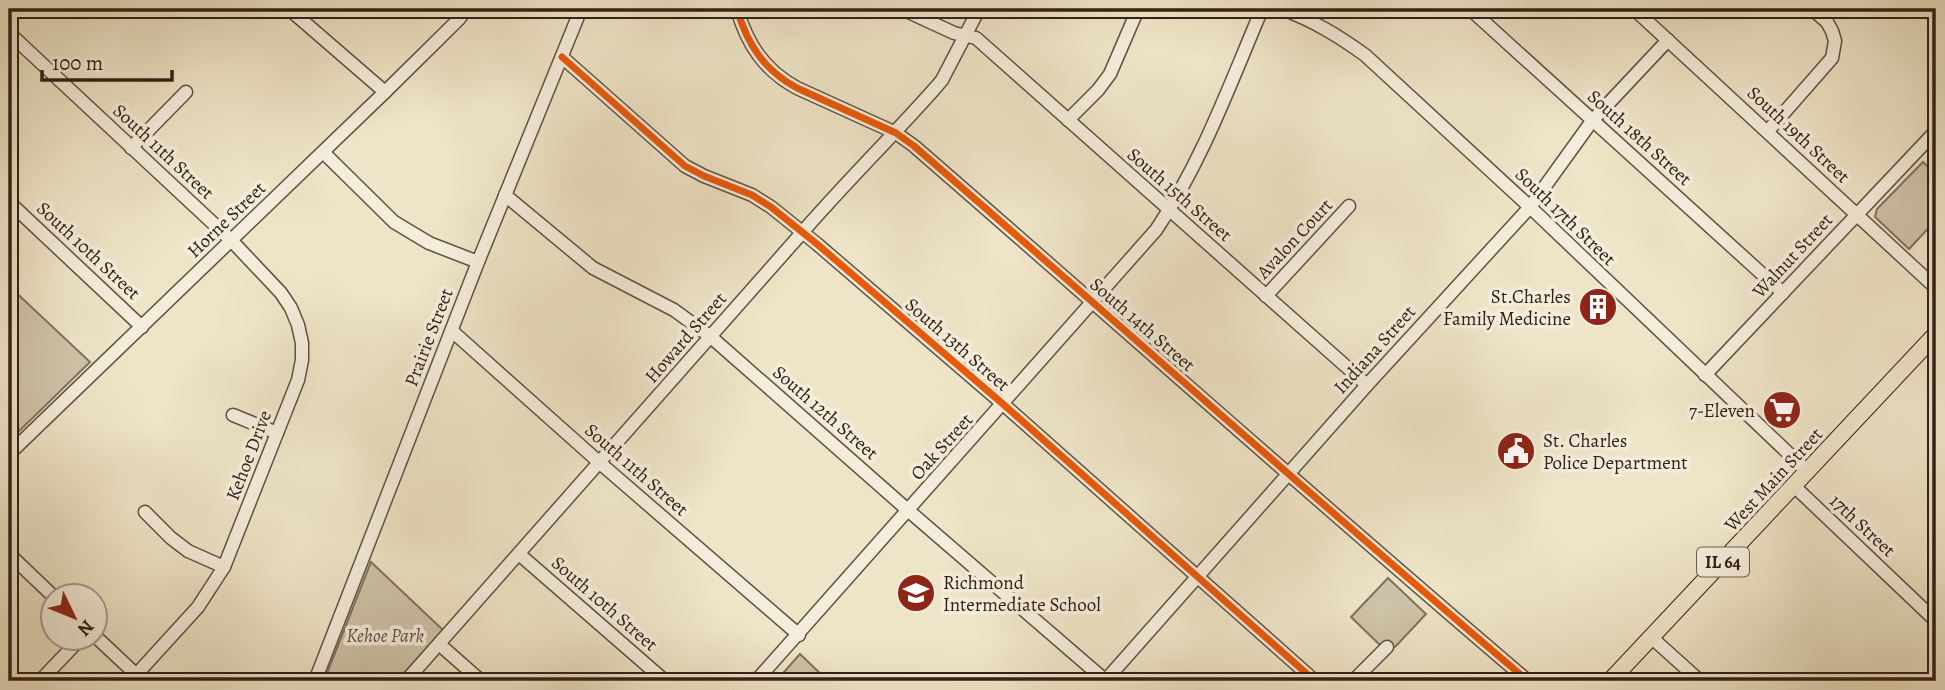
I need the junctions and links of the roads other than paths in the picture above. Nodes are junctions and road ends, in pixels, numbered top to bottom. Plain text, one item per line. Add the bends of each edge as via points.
1 (289, 9) edge
2 (466, 9) edge
3 (582, 9) edge
4 (737, 9) edge
5 (902, 9) edge
6 (979, 9) edge
7 (1138, 9) edge
8 (1262, 9) edge
9 (1282, 9) edge
10 (1470, 9) edge
11 (1634, 9) edge
12 (1812, 9) edge
13 (9, 33) edge
14 (966, 36) junction
15 (1668, 40) junction
16 (562, 57) junction
17 (186, 92) dead end
18 (385, 92) junction
19 (1068, 120) junction
20 (1592, 121) junction
21 (1768, 131) junction
22 (1936, 131) edge
23 (896, 133) junction
24 (131, 148) junction
25 (323, 152) junction
26 (505, 195) junction
27 (9, 202) edge
28 (1349, 206) dead end
29 (1530, 207) junction
30 (1169, 211) junction
31 (1856, 214) junction
32 (802, 233) junction
33 (231, 240) junction
34 (478, 262) junction
35 (1936, 288) edge
36 (1783, 293) junction
37 (1266, 296) junction
38 (1094, 302) junction
39 (142, 327) junction
40 (452, 331) junction
41 (1936, 334) edge
42 (711, 337) junction
43 (1705, 374) junction
44 (1367, 385) junction
45 (1003, 404) junction
46 (233, 415) dead end
47 (277, 433) junction
48 (9, 454) edge
49 (600, 463) junction
50 (1808, 472) junction
51 (1289, 474) junction
52 (1794, 486) junction
53 (909, 511) junction
54 (145, 512) dead end
55 (9, 554) edge
56 (519, 554) junction
57 (224, 567) junction
58 (1197, 578) junction
59 (38, 582) edge
60 (1936, 621) edge
61 (799, 635) junction
62 (1651, 637) junction
63 (439, 644) junction
64 (1387, 647) dead end
65 (108, 648) edge
66 (68, 652) edge
67 (139, 678) edge
68 (40, 681) edge
69 (315, 681) edge
70 (406, 681) edge
71 (481, 681) edge
72 (665, 681) edge
73 (756, 681) edge
74 (1105, 681) edge
75 (1315, 681) edge
76 (1353, 681) edge
77 (1528, 681) edge
78 (1610, 681) edge
79 (1700, 681) edge

1 - 18 street
2 - 18 street, Horne Street
3 - 16 street, Prairie Street
4 - 23 street, South 14th Street via 752,49 783,80
5 - 14 street, South 15th Street
6 - 14 street, Howard Street
7 - 19 street via 1110,74
8 - 30 street, Oak Street
9 - 29 street, South 17th Street via 1317,23 1365,55
10 - 20 street, South 18th Street
11 - 15 street, South 19th Street
12 - 21 street via 1832,31 1832,58
13 - 24 street, South 11th Street
14 - 19 street, South 15th Street via 976,38
14 - 23 street, Howard Street via 942,80
15 - 20 street, Indiana Street
15 - 21 street, South 19th Street
16 - 26 street, Prairie Street
16 - 32 street, South 13th Street via 685,166 752,195
17 - 24 street
18 - 25 street, Horne Street
19 - 30 street, South 15th Street
20 - 29 street, Indiana Street
20 - 36 street, South 18th Street
21 - 31 street, South 19th Street
22 - 31 street, Walnut Street
23 - 32 street, Howard Street
23 - 38 street, South 14th Street
24 - 33 street, South 11th Street
25 - 33 street, Horne Street
25 - 34 street via 394,222 429,243
26 - 34 street, Prairie Street
26 - 42 street, South 12th Street via 593,268 674,310
27 - 39 street, South 10th Street
28 - 37 street, Avalon Court
29 - 43 street, South 17th Street
29 - 44 street, Indiana Street
30 - 37 street, South 15th Street
30 - 38 street, Oak Street
31 - 35 street, South 19th Street
31 - 36 street, Walnut Street
32 - 42 street, Howard Street
32 - 45 street, South 13th Street
33 - 39 street, Horne Street
33 - 47 street, Kehoe Drive via 281,293 298,325 302,360
34 - 40 street, Prairie Street
36 - 43 street, Walnut Street
37 - 44 street, South 15th Street
38 - 45 street, Oak Street
38 - 51 street, South 14th Street
39 - 48 street, Horne Street
40 - 49 street, South 11th Street
40 - 69 street, Prairie Street
41 - 50 main road, West Main Street / IL 64
42 - 49 street, Howard Street
42 - 53 street, South 12th Street
43 - 50 street, South 17th Street
44 - 51 street, Indiana Street
45 - 53 street, Oak Street
45 - 58 street, South 13th Street
46 - 47 street
47 - 57 street, Kehoe Drive
49 - 56 street, Howard Street
49 - 61 street, South 11th Street
50 - 52 main road, West Main Street / IL 64
51 - 58 street, Indiana Street
51 - 77 street, South 14th Street
52 - 60 street, 17th Street
52 - 62 main road, West Main Street / IL 64
53 - 61 street, Oak Street
53 - 74 street, South 12th Street
54 - 57 street via 188,551
55 - 59 street
56 - 63 street, Howard Street
56 - 72 street, South 10th Street
57 - 67 street, Kehoe Drive via 198,607
58 - 74 street, Indiana Street
58 - 75 street, South 13th Street
61 - 73 street, Oak Street
62 - 78 main road, West Main Street / IL 64
62 - 79 street
63 - 70 street, Howard Street
63 - 71 street
64 - 76 street
65 - 67 street
66 - 68 street

